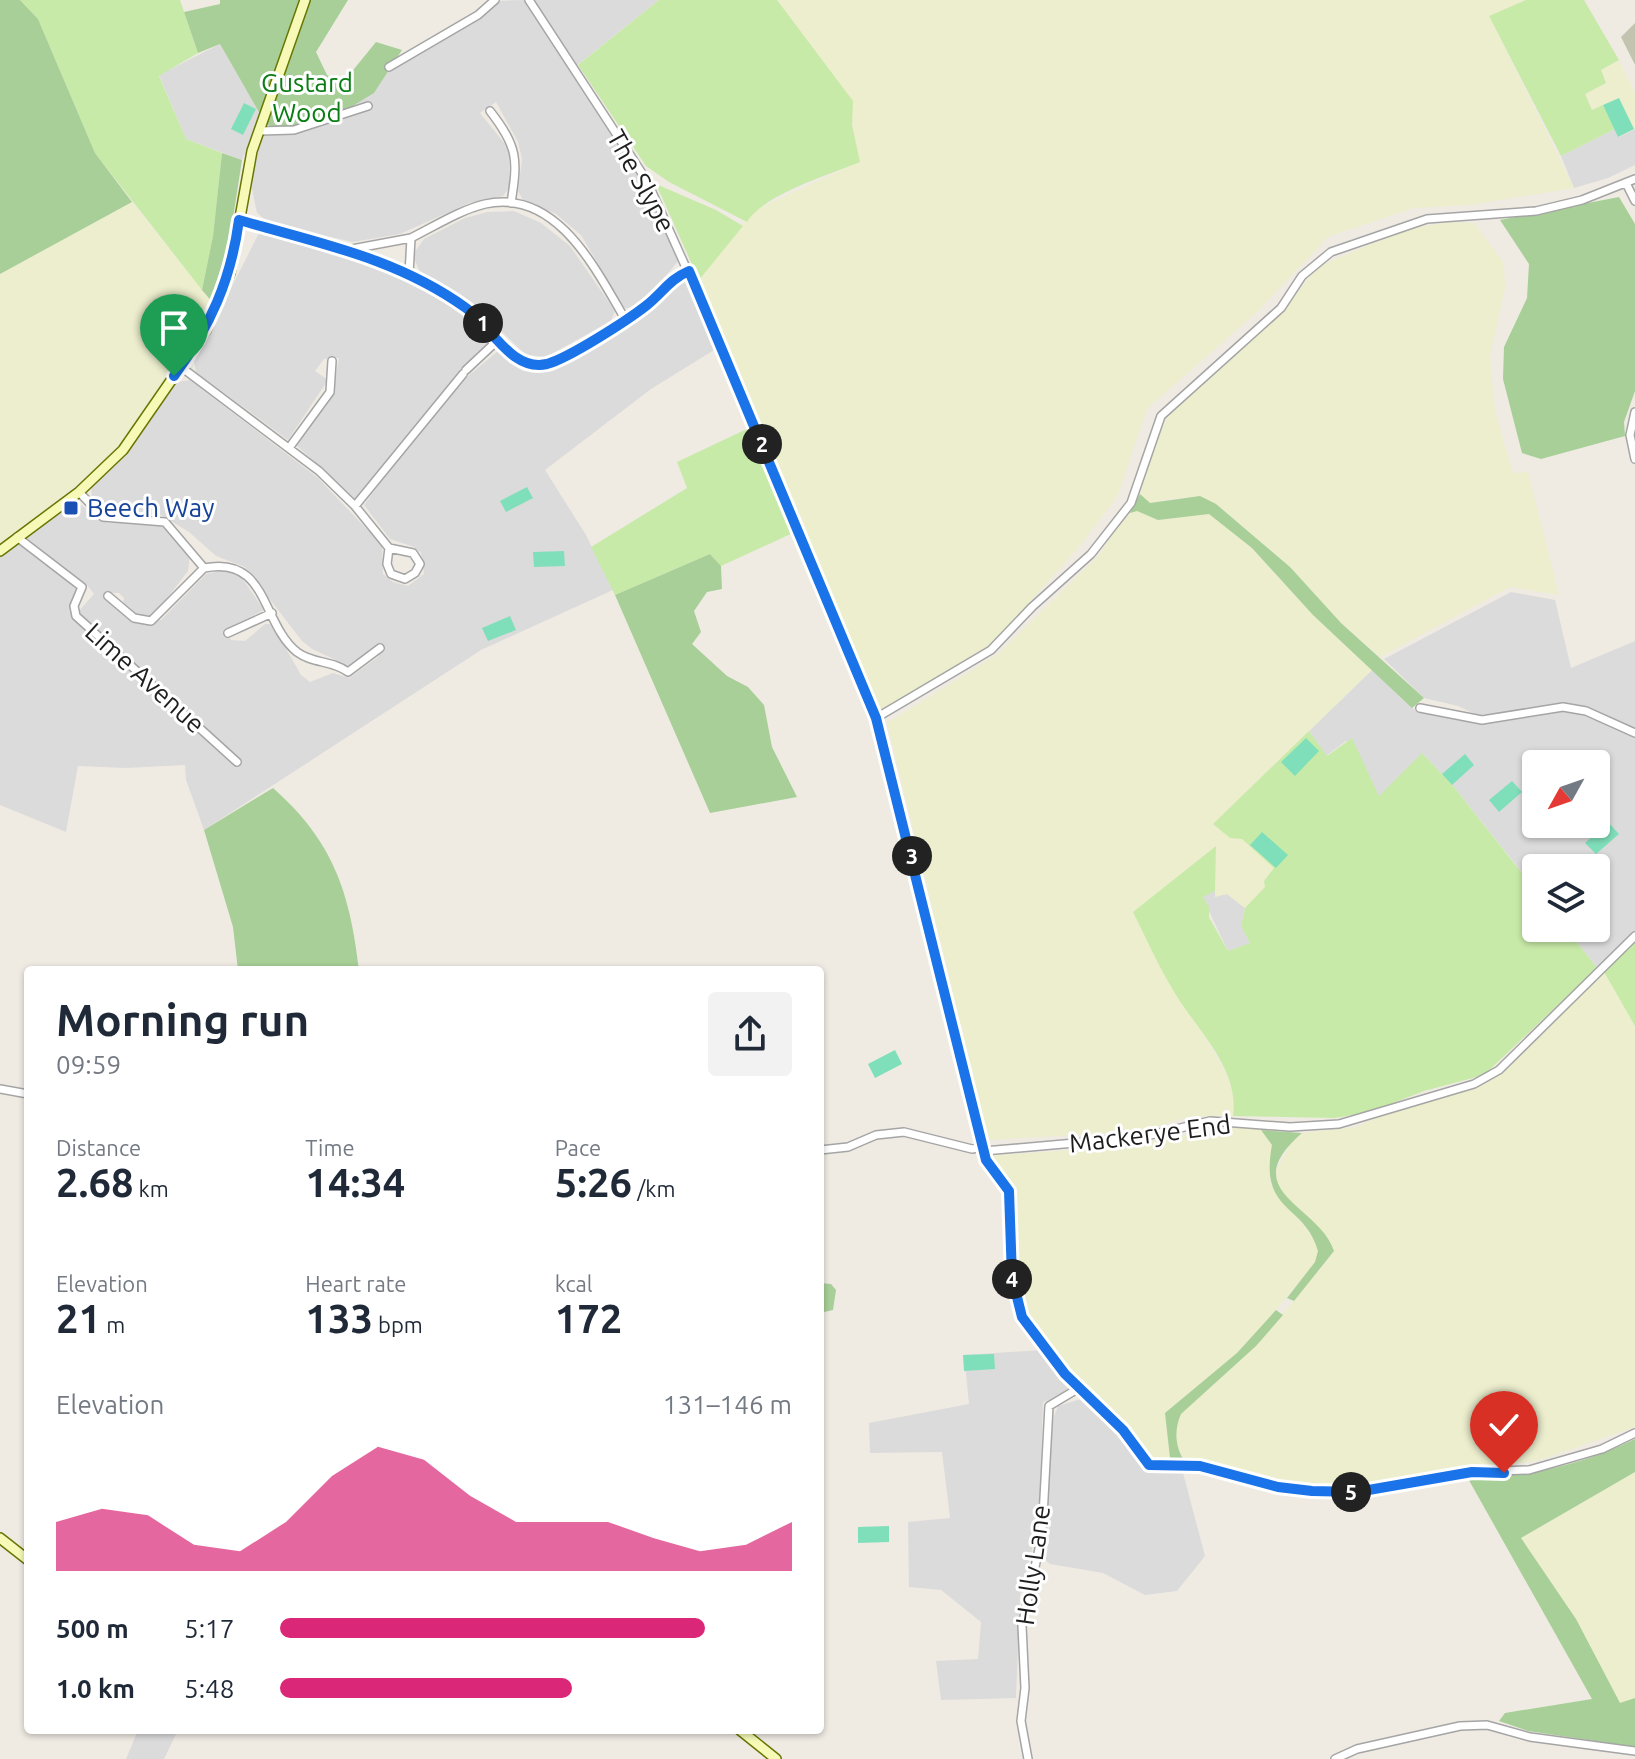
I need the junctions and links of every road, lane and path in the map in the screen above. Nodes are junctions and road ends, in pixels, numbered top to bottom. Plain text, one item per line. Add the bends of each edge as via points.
1 (305, 0) edge
2 (495, 0) edge
3 (529, 0) edge
4 (389, 67) dead end
5 (368, 106) dead end
6 (490, 111) dead end
7 (259, 131) junction
8 (1635, 179) edge
9 (1626, 183) junction
10 (1635, 201) edge
11 (511, 203) junction
12 (239, 220) junction
13 (411, 238) junction
14 (349, 249) junction
15 (689, 271) junction
16 (409, 274) junction
17 (625, 319) junction
18 (499, 339) junction
19 (332, 361) dead end
20 (181, 367) junction
21 (1635, 412) edge
22 (289, 448) junction
23 (1635, 459) edge
24 (79, 492) junction
25 (355, 506) junction
26 (17, 537) junction
27 (389, 548) junction
28 (0, 551) edge
29 (204, 568) junction
30 (108, 596) dead end
31 (272, 613) junction
32 (228, 633) dead end
33 (380, 648) dead end
34 (1420, 708) dead end
35 (876, 718) junction
36 (1635, 733) edge
37 (237, 762) dead end
38 (1635, 936) edge
39 (0, 1089) edge
40 (24, 1093) edge
41 (972, 1149) junction
42 (984, 1149) junction
43 (824, 1150) edge
44 (987, 1163) junction
45 (1079, 1388) junction
46 (1635, 1433) edge
47 (0, 1538) edge
48 (24, 1557) edge
49 (745, 1734) edge
50 (1635, 1751) edge
51 (776, 1759) edge
52 (1028, 1759) edge
53 (1335, 1759) edge

1 - 7 street
2 - 4 street
3 - 15 street, The Slype via 647,181
5 - 7 street via 294,130
6 - 11 street via 515,154
7 - 12 street
8 - 9 street
9 - 10 street
9 - 35 street via 1536,211 1427,219 1331,252 1302,276 1281,308 1161,416 1131,503 1091,554 991,650
11 - 13 street via 485,204
11 - 17 street via 551,220 573,239
12 - 14 street
12 - 20 street via 219,305
13 - 14 street
13 - 16 street
14 - 16 street
15 - 17 street via 674,277
15 - 35 street, The Slype
16 - 18 street via 470,311
17 - 18 street via 540,365 523,362
18 - 25 street via 464,372
19 - 22 street via 330,392
20 - 22 street
20 - 24 street via 130,443
21 - 23 street via 1630,435
22 - 25 street
24 - 26 street
24 - 29 street via 103,517 165,522
25 - 27 street
26 - 28 street
26 - 37 street, Lime Avenue via 82,587 76,616
27 - 27 street via 413,553 420,564 415,573 401,579 391,574
29 - 30 street via 151,621 134,618
29 - 31 street via 224,565 242,572
31 - 32 street
31 - 33 street via 299,653 335,662 348,672
34 - 36 street via 1482,720 1563,707 1586,711
35 - 42 street, The Slype
38 - 42 street, Mackerye End via 1499,1070 1474,1084 1339,1124 1290,1127 1210,1121 1142,1137
39 - 40 street
41 - 42 street, Mackerye End
41 - 43 street via 904,1132
41 - 44 street
42 - 44 street, The Slype
44 - 45 street via 1009,1191 1012,1277 1022,1317
45 - 46 street via 1123,1430 1149,1465 1200,1466 1312,1491 1357,1492 1472,1472 1529,1470 1602,1449
45 - 52 street, Holly Lane via 1049,1406 1042,1535 1022,1626 1021,1721
47 - 48 street
49 - 51 street
50 - 53 street via 1530,1737 1487,1725 1357,1749

